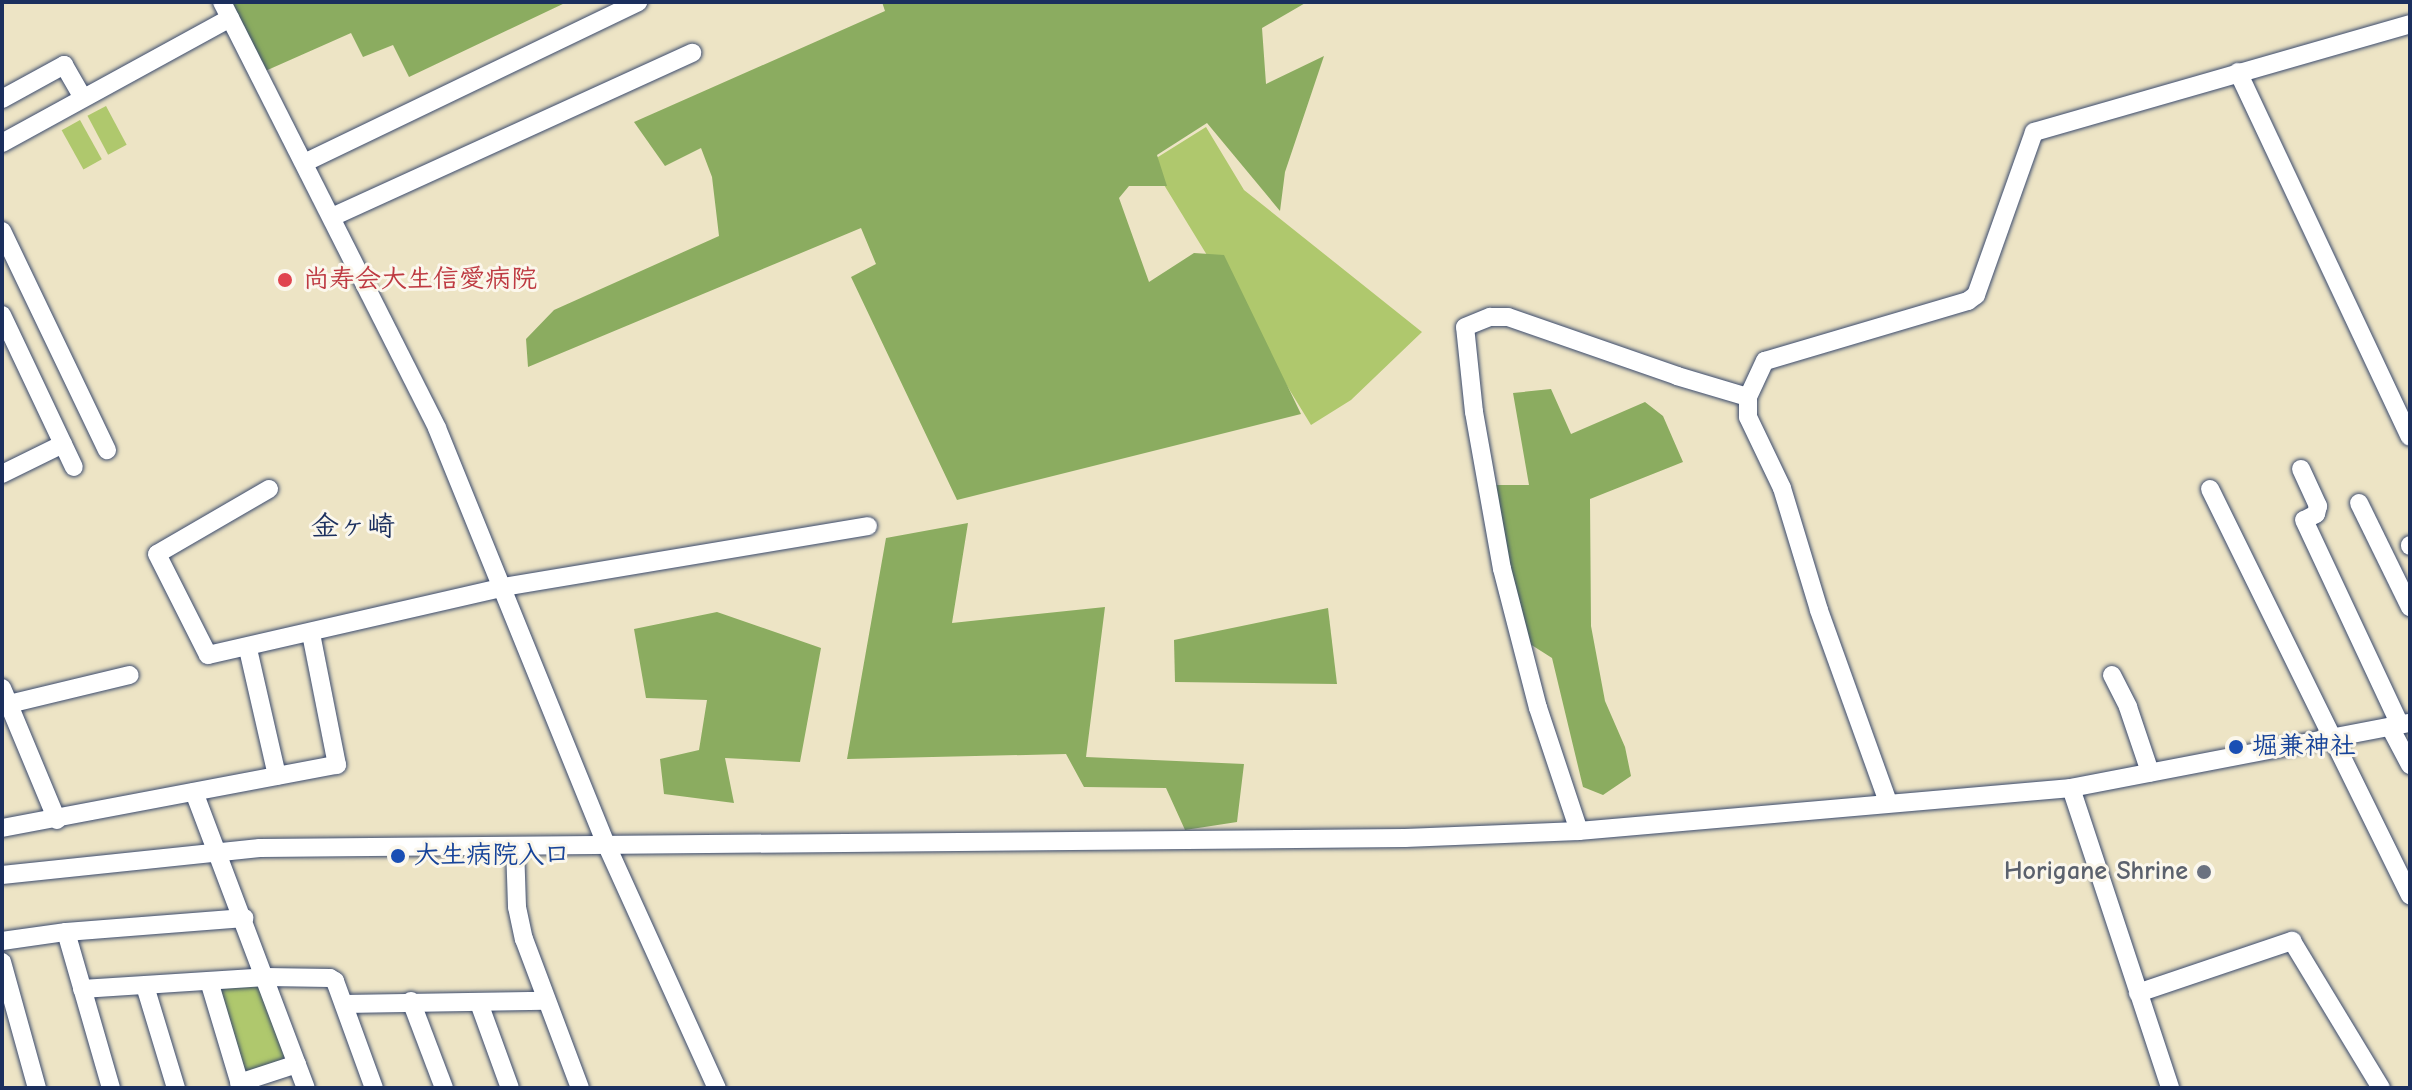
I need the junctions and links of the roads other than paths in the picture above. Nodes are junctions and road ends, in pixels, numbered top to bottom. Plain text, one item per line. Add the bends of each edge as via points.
1 (638, 2) edge
2 (226, 10) edge
3 (2410, 24) edge
4 (692, 53) dead end
5 (2238, 72) junction
6 (83, 98) junction
7 (2, 99) edge
8 (2, 143) edge
9 (304, 163) junction
10 (332, 217) junction
11 (4, 240) edge
12 (2, 315) edge
13 (1748, 397) junction
14 (2410, 437) edge
15 (63, 444) junction
16 (107, 450) dead end
17 (74, 467) dead end
18 (2301, 469) dead end
19 (2, 474) edge
20 (269, 489) dead end
21 (2210, 489) dead end
22 (2359, 503) dead end
23 (868, 526) dead end
24 (504, 587) junction
25 (2410, 607) edge
26 (311, 634) junction
27 (248, 649) junction
28 (130, 675) dead end
29 (2112, 675) dead end
30 (5, 696) edge
31 (2400, 725) edge
32 (2334, 737) junction
33 (2410, 765) edge
34 (2150, 772) junction
35 (277, 776) junction
36 (2071, 788) junction
37 (194, 792) junction
38 (1888, 802) junction
39 (57, 820) junction
40 (2, 828) edge
41 (1579, 831) junction
42 (515, 846) junction
43 (607, 846) junction
44 (218, 851) junction
45 (2, 875) edge
46 (2410, 895) edge
47 (244, 918) junction
48 (66, 932) junction
49 (2, 941) edge
50 (2, 962) edge
51 (266, 977) junction
52 (209, 981) junction
53 (145, 986) junction
54 (82, 989) junction
55 (2138, 993) junction
56 (411, 1001) junction
57 (545, 1001) junction
58 (479, 1003) junction
59 (344, 1004) junction
60 (297, 1064) junction
61 (240, 1086) edge
62 (37, 1088) edge
63 (111, 1088) edge
64 (176, 1088) edge
65 (306, 1088) edge
66 (374, 1088) edge
67 (444, 1088) edge
68 (510, 1088) edge
69 (580, 1088) edge
70 (717, 1088) edge
71 (2170, 1088) edge
72 (2381, 1088) edge

1 - 9 street
2 - 6 street
2 - 9 street
3 - 5 street
4 - 10 street
5 - 13 street via 2034,132 1976,295 1765,361
5 - 14 street
6 - 7 street via 64,65
6 - 8 street
9 - 10 street
10 - 24 street via 437,428
11 - 16 street
12 - 15 street
13 - 38 street via 1748,417 1782,488
13 - 41 street via 1508,317 1490,317 1465,327 1502,569 1538,708
15 - 17 street
15 - 19 street
18 - 31 street via 2318,506 2316,514 2304,520
20 - 27 street via 157,554 208,655
21 - 32 street
22 - 25 street
23 - 24 street
24 - 26 street
24 - 43 street
26 - 27 street
26 - 35 street via 337,765
27 - 35 street
28 - 30 street
29 - 34 street
30 - 39 street
31 - 32 street
31 - 33 street
32 - 34 street
32 - 46 street
34 - 36 street
35 - 37 street
36 - 38 street
36 - 55 street
37 - 39 street
37 - 44 street
38 - 41 street
39 - 40 street
41 - 43 street via 1405,838
42 - 43 street
42 - 44 street
42 - 57 street via 517,907
43 - 70 street
44 - 45 street
44 - 47 street
47 - 48 street
47 - 51 street
48 - 49 street
48 - 54 street
50 - 62 street
51 - 52 street
51 - 59 street via 330,978
51 - 60 street
52 - 53 street
52 - 61 street
53 - 54 street
53 - 64 street
54 - 63 street
55 - 71 street
55 - 72 street via 2292,941
56 - 58 street
56 - 59 street
56 - 67 street
57 - 58 street
57 - 69 street
58 - 68 street
59 - 66 street
60 - 61 street
60 - 65 street

